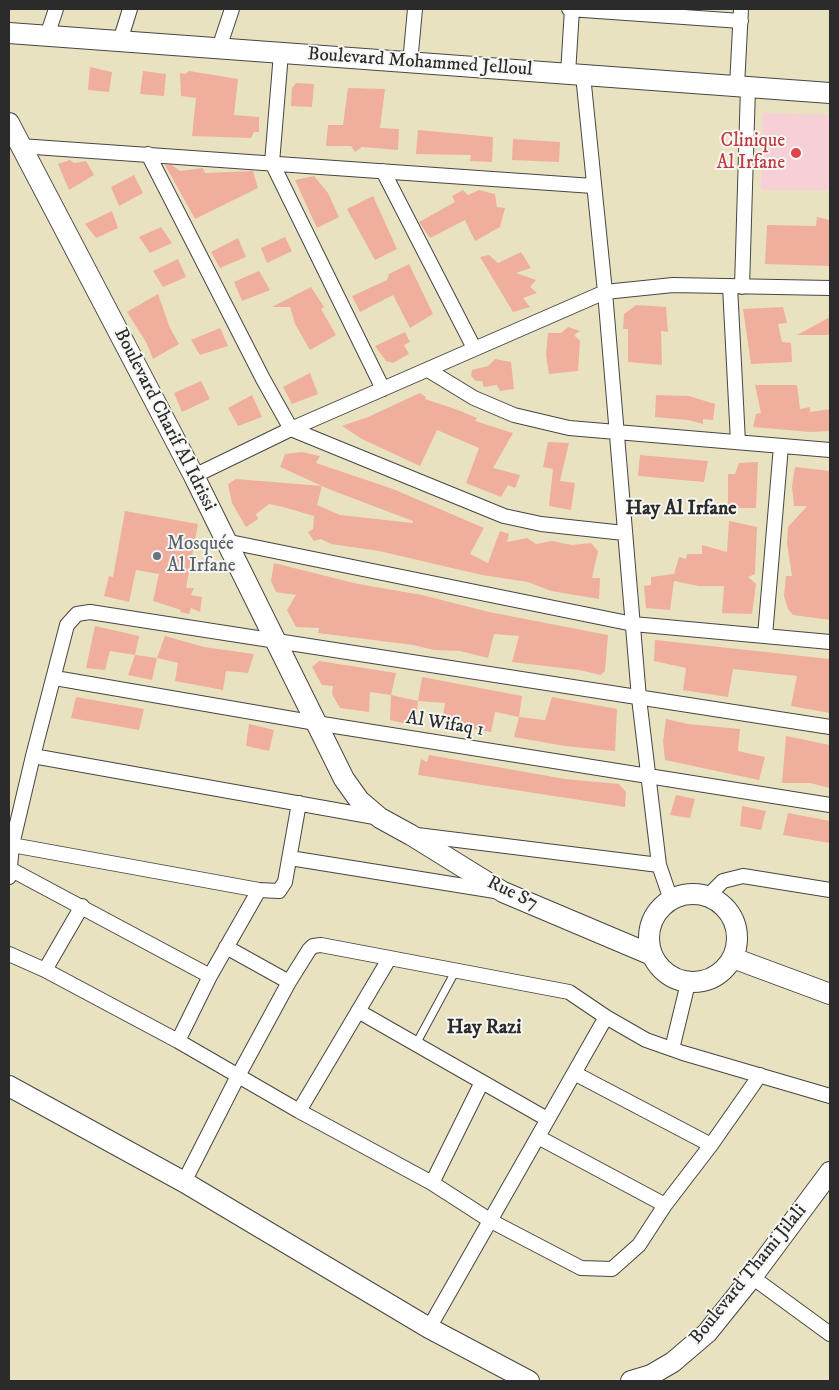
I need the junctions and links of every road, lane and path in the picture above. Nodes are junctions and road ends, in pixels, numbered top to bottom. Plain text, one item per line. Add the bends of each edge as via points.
1 (56, 9) edge
2 (130, 9) edge
3 (232, 9) edge
4 (415, 9) edge
5 (571, 9) edge
6 (646, 11) edge
7 (741, 15) edge
8 (9, 33) edge
9 (47, 36) junction
10 (120, 41) junction
11 (219, 48) junction
12 (281, 53) junction
13 (410, 63) junction
14 (576, 75) junction
15 (743, 86) junction
16 (830, 93) edge
17 (9, 123) edge
18 (20, 146) junction
19 (148, 154) junction
20 (272, 163) junction
21 (383, 171) junction
22 (593, 186) junction
23 (736, 287) junction
24 (830, 288) edge
25 (605, 292) junction
26 (474, 348) junction
27 (428, 370) junction
28 (383, 389) junction
29 (291, 429) junction
30 (615, 434) junction
31 (738, 442) junction
32 (781, 446) junction
33 (830, 450) edge
34 (194, 476) junction
35 (624, 533) junction
36 (225, 541) junction
37 (633, 624) junction
38 (765, 636) junction
39 (275, 641) junction
40 (830, 642) edge
41 (55, 678) junction
42 (639, 698) junction
43 (316, 724) junction
44 (830, 727) edge
45 (33, 756) junction
46 (648, 777) junction
47 (299, 803) junction
48 (830, 805) edge
49 (380, 818) junction
50 (411, 835) junction
51 (12, 845) junction
52 (290, 858) junction
53 (659, 865) junction
54 (9, 873) edge
55 (259, 890) junction
56 (830, 890) edge
57 (503, 892) junction
58 (708, 896) junction
59 (671, 900) junction
60 (82, 906) junction
61 (226, 947) junction
62 (9, 954) edge
63 (652, 955) junction
64 (389, 958) junction
65 (733, 958) junction
66 (45, 970) junction
67 (456, 970) junction
68 (210, 976) junction
69 (289, 982) junction
70 (688, 983) junction
71 (830, 994) edge
72 (358, 1011) junction
73 (606, 1017) junction
74 (178, 1041) junction
75 (416, 1044) junction
76 (672, 1049) junction
77 (574, 1073) junction
78 (760, 1075) junction
79 (238, 1076) junction
80 (482, 1082) junction
81 (9, 1086) edge
82 (830, 1096) edge
83 (299, 1112) junction
84 (547, 1119) junction
85 (538, 1137) junction
86 (711, 1146) junction
87 (830, 1172) edge
88 (184, 1182) junction
89 (432, 1183) junction
90 (665, 1205) junction
91 (491, 1221) junction
92 (752, 1277) junction
93 (429, 1328) junction
94 (830, 1334) edge
95 (529, 1381) edge
96 (631, 1381) edge

1 - 9 street
2 - 10 street
3 - 11 street
4 - 13 street
5 - 6 street
5 - 14 street
6 - 7 street
7 - 15 street
8 - 9 street, Boulevard Mohammed Jelloul
9 - 10 street, Boulevard Mohammed Jelloul
10 - 11 street, Boulevard Mohammed Jelloul
11 - 12 street, Boulevard Mohammed Jelloul
12 - 13 street, Boulevard Mohammed Jelloul
12 - 20 street
13 - 14 street, Boulevard Mohammed Jelloul
14 - 15 street, Boulevard Mohammed Jelloul
14 - 22 street
15 - 16 street, Boulevard Mohammed Jelloul
15 - 23 street
17 - 18 street, Boulevard Charif Al Idrissi
18 - 19 street
18 - 34 street, Boulevard Charif Al Idrissi
19 - 20 street
19 - 29 street
20 - 21 street
20 - 28 street
21 - 22 street
21 - 26 street
22 - 25 street
23 - 24 street
23 - 25 street via 673,285
23 - 31 street
25 - 26 street
25 - 30 street
26 - 27 street
27 - 28 street
27 - 30 street via 474,398 514,415 569,428
28 - 29 street
29 - 34 street
29 - 35 street via 504,516 541,524
30 - 31 street
30 - 35 street
31 - 32 street
32 - 33 street
32 - 38 street
34 - 36 street, Boulevard Charif Al Idrissi
35 - 37 street
36 - 37 street
36 - 39 street, Boulevard Charif Al Idrissi
37 - 38 street
37 - 42 street
38 - 40 street
39 - 41 street via 90,612 77,614 67,625
39 - 42 street
39 - 43 street, Boulevard Charif Al Idrissi
41 - 43 street, Al Wifaq 1
41 - 45 street
42 - 44 street
42 - 46 street
43 - 46 street, Al Wifaq 1
43 - 49 street, Boulevard Charif Al Idrissi via 344,779 359,800
45 - 47 street
45 - 51 street
46 - 48 street, Al Wifaq 1
46 - 53 street
47 - 49 street
47 - 52 street
49 - 50 street, Rue S7
50 - 53 street
50 - 57 street, Rue S7
51 - 54 street
51 - 55 street
52 - 55 street via 285,882 279,891
52 - 57 street
53 - 59 street
54 - 60 street
55 - 61 street
56 - 58 street via 743,876 723,881
57 - 63 street, Rue S7
58 - 59 street via 683,896
58 - 65 street via 721,904 736,929 737,944
59 - 63 street via 661,908 650,930
60 - 66 street
60 - 68 street
61 - 68 street
61 - 69 street
62 - 66 street
63 - 70 street via 659,967
64 - 67 street
64 - 69 street via 312,946
64 - 72 street
65 - 70 street via 712,978
65 - 71 street
66 - 74 street
67 - 73 street via 569,992
67 - 75 lane
68 - 74 street
69 - 79 street
70 - 76 street
72 - 75 street
72 - 83 street
73 - 76 street via 646,1040
73 - 77 street
74 - 79 street
75 - 80 street
76 - 78 street
77 - 84 street
77 - 86 street
78 - 82 street
78 - 86 street
79 - 83 street
79 - 88 street
80 - 84 street
80 - 89 street
81 - 88 street
83 - 89 street
84 - 85 street
85 - 90 street
85 - 91 street
86 - 90 street
87 - 92 street, Boulevard Thami Jilali
88 - 93 street
89 - 91 street
90 - 91 street via 640,1245 612,1269 581,1268
91 - 93 street
92 - 94 street
92 - 96 street, Boulevard Thami Jilali via 707,1333 689,1350 650,1375
93 - 95 street

